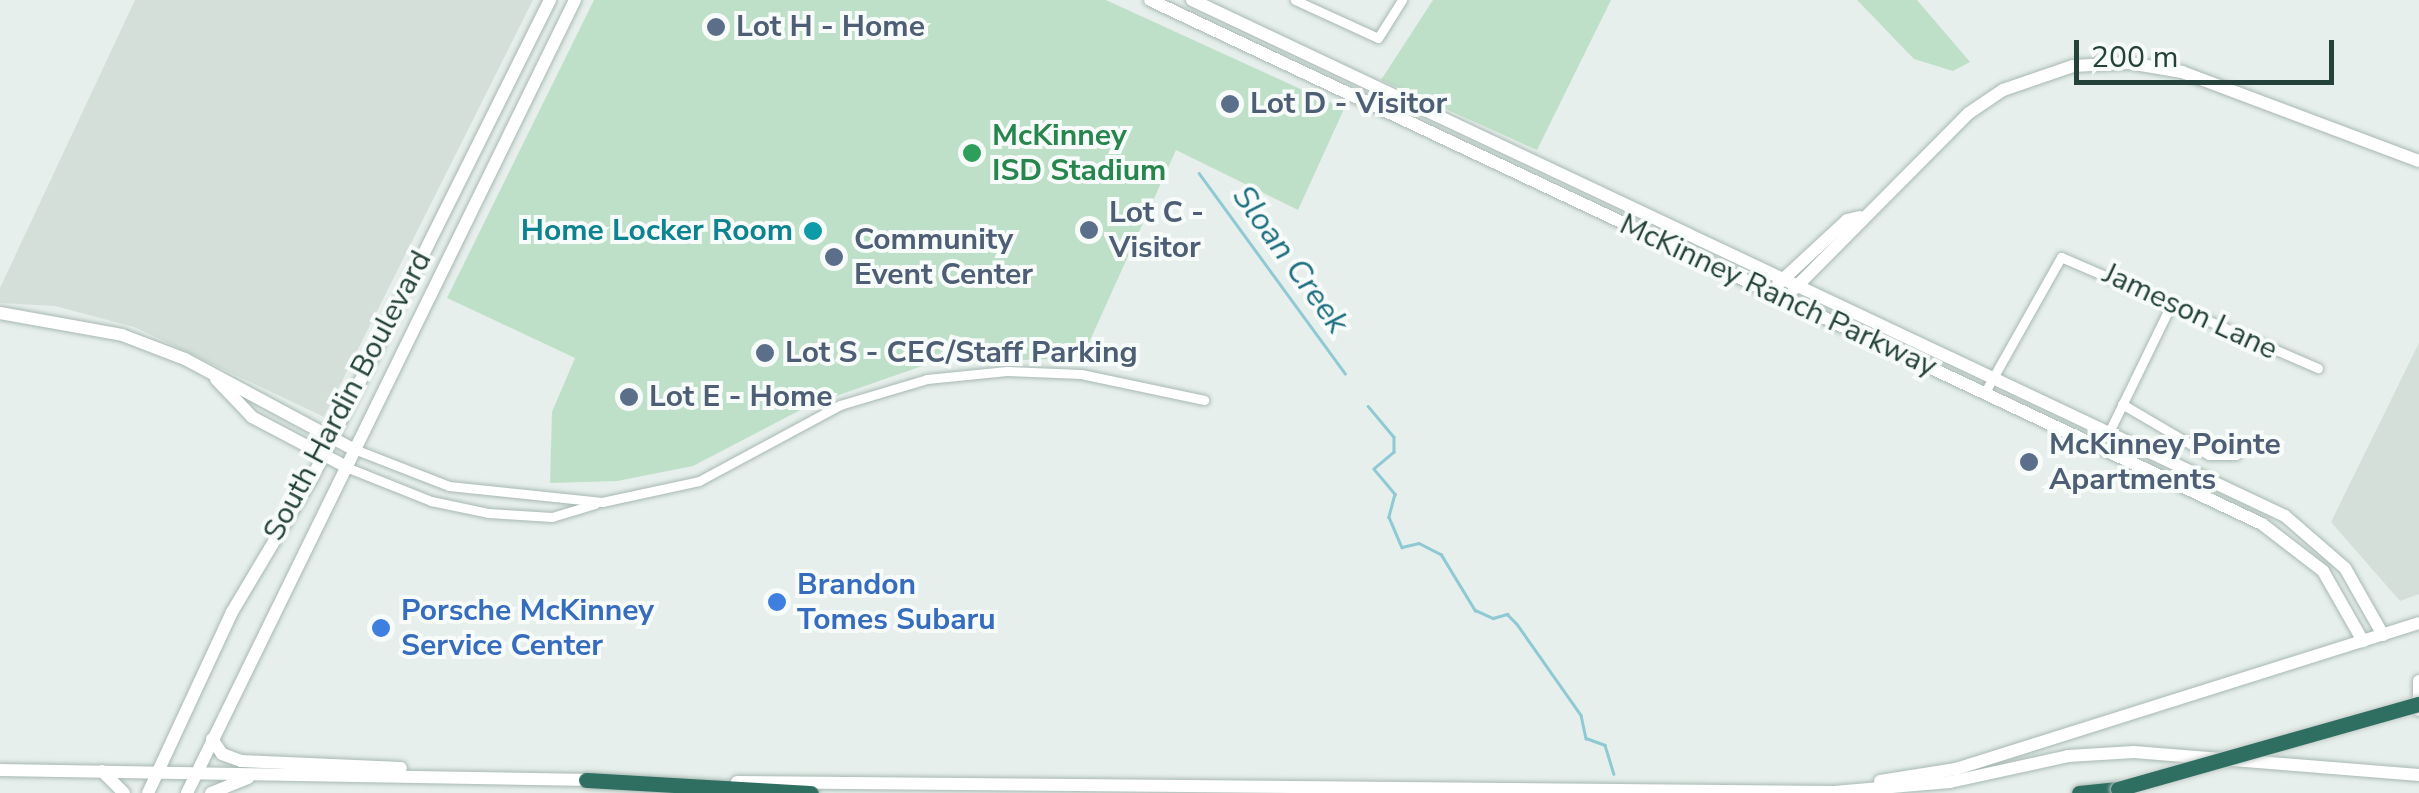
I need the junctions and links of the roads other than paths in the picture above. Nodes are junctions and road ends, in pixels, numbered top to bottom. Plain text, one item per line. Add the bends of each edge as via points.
1 (550, 0) edge
2 (1150, 0) edge
3 (1192, 0) edge
4 (1295, 0) edge
5 (1402, 0) edge
6 (569, 3) edge
7 (1315, 4) edge
8 (1215, 5) edge
9 (2419, 160) edge
10 (1860, 217) junction
11 (1783, 279) junction
12 (1797, 286) junction
13 (1769, 292) junction
14 (1784, 299) junction
15 (2172, 303) junction
16 (0, 313) edge
17 (2318, 368) dead end
18 (210, 372) junction
19 (1993, 378) junction
20 (1985, 392) junction
21 (1204, 400) dead end
22 (2122, 404) junction
23 (2109, 432) junction
24 (332, 438) junction
25 (353, 449) junction
26 (324, 455) junction
27 (2236, 455) dead end
28 (345, 466) junction
29 (602, 502) junction
30 (2262, 524) junction
31 (2313, 536) junction
32 (2419, 623) edge
33 (2383, 635) junction
34 (2362, 641) junction
35 (2419, 681) edge
36 (2419, 707) edge
37 (212, 739) junction
38 (0, 770) edge
39 (102, 771) junction
40 (158, 772) junction
41 (196, 772) junction
42 (259, 774) junction
43 (438, 774) junction
44 (2419, 775) edge
45 (586, 780) junction
46 (1783, 790) junction
47 (124, 793) edge
48 (148, 793) edge
49 (187, 793) edge
50 (211, 793) edge
51 (811, 793) edge
52 (2079, 793) edge

1 - 24 main road, South Hardin Boulevard
2 - 13 main road, McKinney Ranch Parkway
3 - 8 main road, McKinney Ranch Parkway
4 - 7 street
5 - 7 street via 1378,38
6 - 25 main road, South Hardin Boulevard
8 - 11 main road, McKinney Ranch Parkway
9 - 10 main road via 2193,74 2145,64 2086,64 2031,78 1980,104
10 - 11 main road via 1847,220
10 - 12 main road
11 - 12 main road, McKinney Ranch Parkway
11 - 13 main road
12 - 14 main road
12 - 19 main road, McKinney Ranch Parkway
13 - 14 main road, McKinney Ranch Parkway
14 - 20 main road, McKinney Ranch Parkway
15 - 17 street, Jameson Lane
15 - 19 street, Jameson Lane via 2060,257
15 - 22 street
16 - 18 main road via 122,335
18 - 24 main road
18 - 26 main road via 252,417
19 - 20 street
19 - 23 main road, McKinney Ranch Parkway
20 - 30 main road, McKinney Ranch Parkway
21 - 29 street via 1081,374 1007,371 927,379 840,405 699,480
22 - 23 street
22 - 27 street via 2210,455
23 - 31 main road, McKinney Ranch Parkway via 2274,510
24 - 25 main road
24 - 26 main road, South Hardin Boulevard
25 - 28 main road, South Hardin Boulevard
25 - 29 street via 449,486
26 - 28 main road
26 - 40 main road, South Hardin Boulevard via 237,602
28 - 29 street via 430,501 488,513 552,517
28 - 37 main road, South Hardin Boulevard
30 - 31 main road
30 - 34 main road, McKinney Ranch Parkway via 2323,571
31 - 33 main road, McKinney Ranch Parkway via 2351,576
32 - 33 main road
33 - 34 main road
34 - 46 main road via 1956,769
35 - 36 main road
36 - 52 highway, bridge via 2118,789
37 - 41 main road, South Hardin Boulevard
37 - 43 main road via 222,754 240,761 374,763
38 - 39 main road
39 - 40 main road
39 - 47 main road
40 - 41 main road
40 - 48 main road, South Hardin Boulevard
41 - 42 main road
41 - 49 main road, South Hardin Boulevard
42 - 43 main road
42 - 50 main road
43 - 45 main road
44 - 46 main road via 2134,752 2068,756 1900,788
45 - 46 main road
45 - 51 highway

